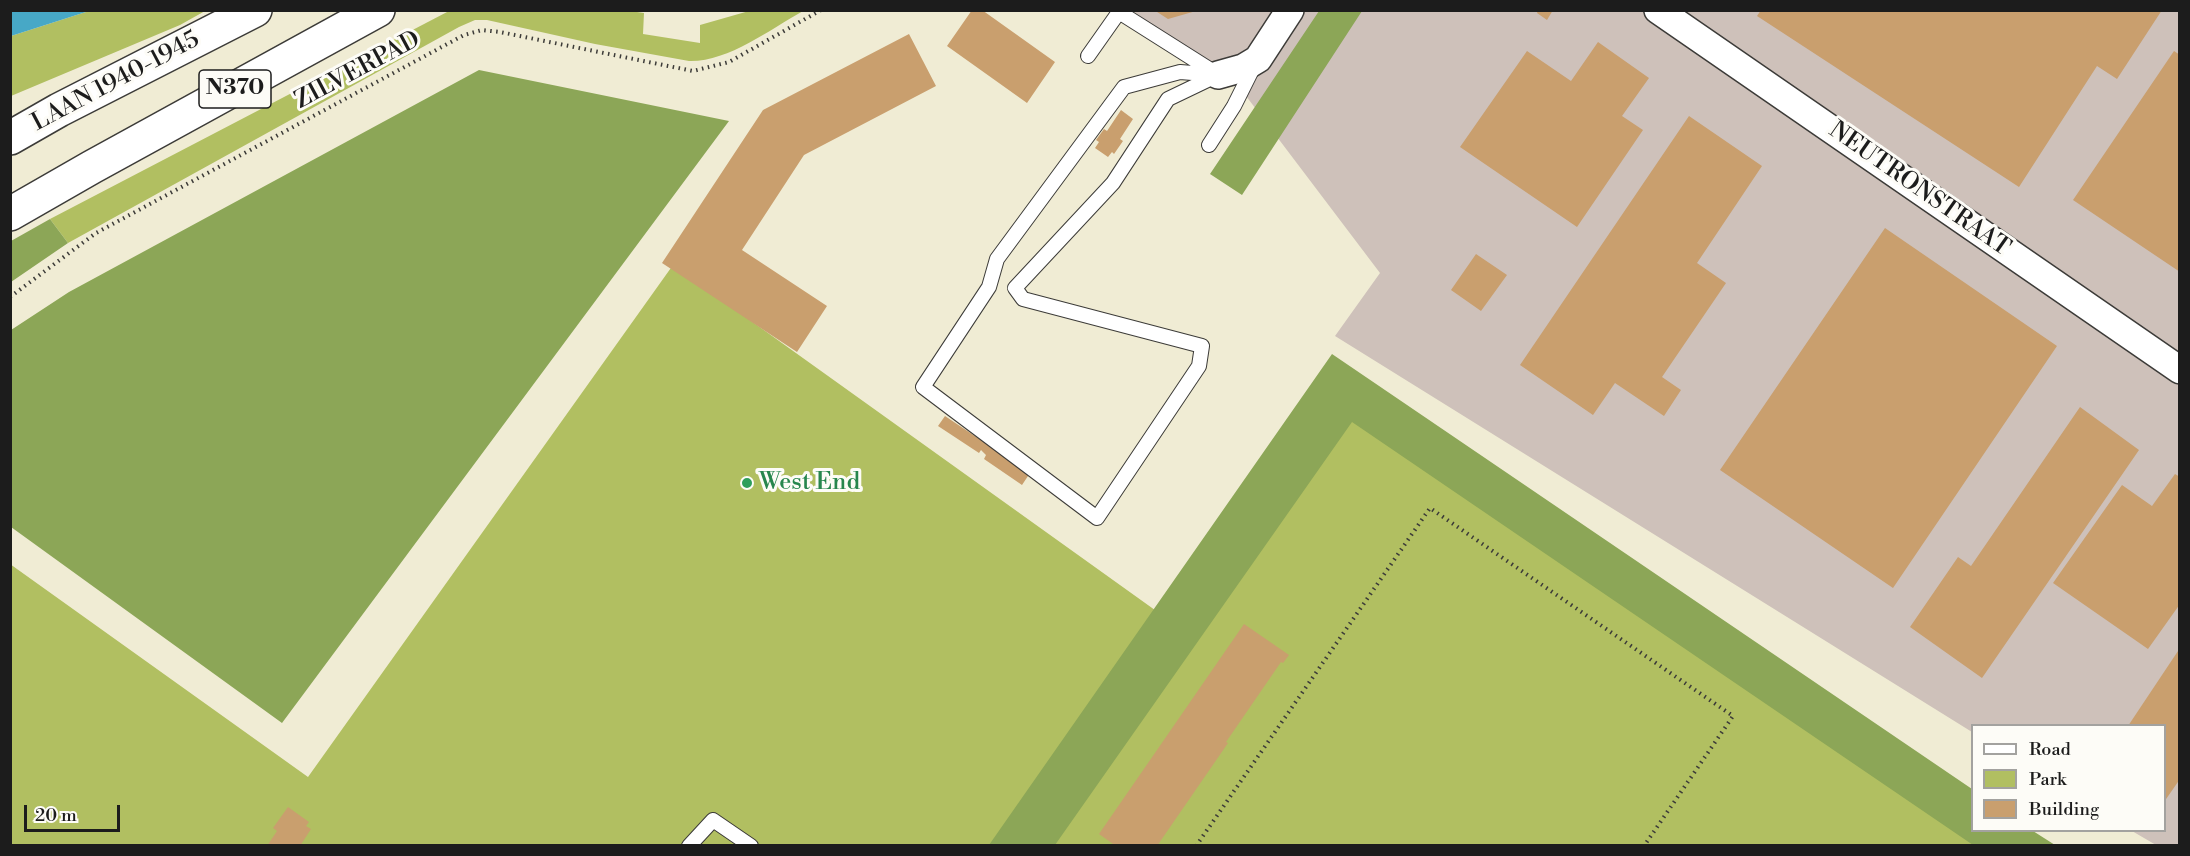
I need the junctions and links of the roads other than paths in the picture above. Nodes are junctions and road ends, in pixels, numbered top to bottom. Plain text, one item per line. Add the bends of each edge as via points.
1 (255, 10) edge
2 (378, 10) edge
3 (1290, 10) edge
4 (1658, 10) edge
5 (1088, 56) dead end
6 (1258, 59) junction
7 (1218, 75) junction
8 (10, 138) edge
9 (1209, 145) dead end
10 (10, 214) edge
11 (2180, 370) edge
12 (689, 846) edge
13 (751, 846) edge

1 - 8 highway, LAAN 1940-1945 / N370
2 - 10 highway, N370
3 - 6 street
4 - 11 street, NEUTRONSTRAAT
5 - 7 lane via 1119,12
6 - 7 street
6 - 9 lane
7 - 7 lane via 1180,72 1124,87 997,259 989,287 923,387 1097,518 1199,366 1202,346 1023,299 1015,288 1113,183 1168,99
12 - 13 lane via 713,820

